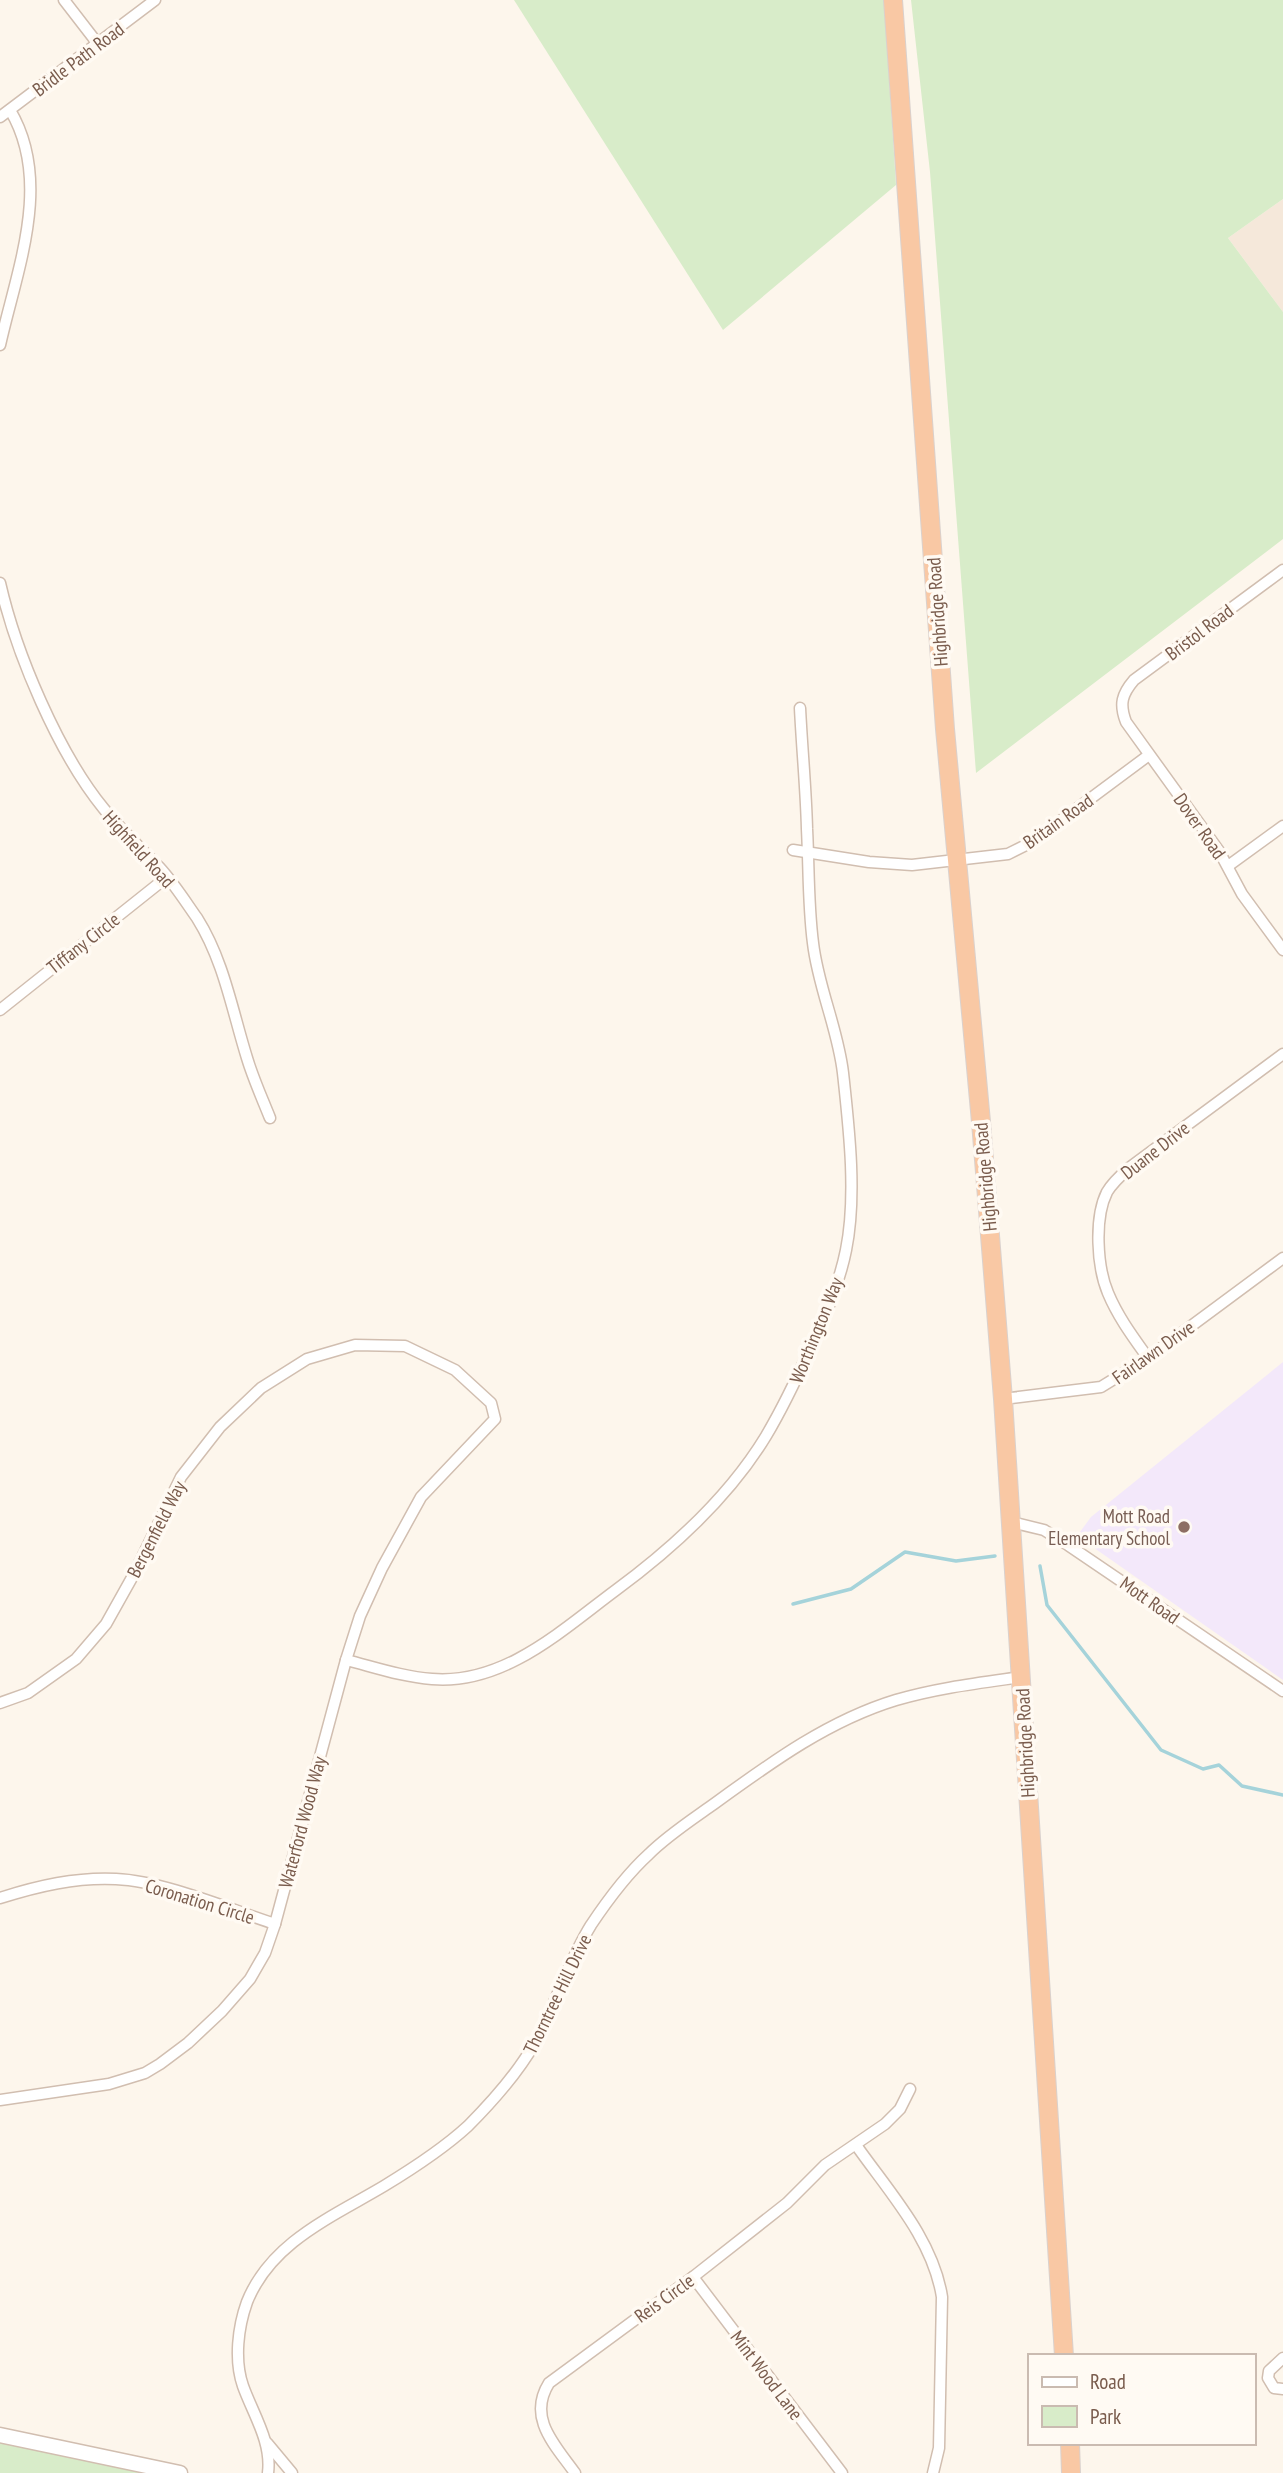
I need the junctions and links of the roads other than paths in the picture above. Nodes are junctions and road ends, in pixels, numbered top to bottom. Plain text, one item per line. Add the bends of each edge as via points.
1 (64, 0) edge
2 (155, 0) edge
3 (893, 0) edge
4 (98, 44) junction
5 (10, 110) junction
6 (0, 117) edge
7 (0, 345) edge
8 (1283, 570) edge
9 (0, 583) edge
10 (1, 597) edge
11 (1121, 700) joint
12 (800, 708) dead end
13 (1149, 755) junction
14 (1283, 826) edge
15 (793, 850) dead end
16 (808, 852) junction
17 (957, 860) junction
18 (1228, 866) junction
19 (167, 877) junction
20 (1283, 950) edge
21 (0, 1010) edge
22 (1283, 1054) edge
23 (270, 1118) dead end
24 (1283, 1258) edge
25 (1147, 1358) junction
26 (1003, 1399) junction
27 (495, 1419) joint
28 (1011, 1522) junction
29 (346, 1660) junction
30 (1021, 1677) junction
31 (1283, 1691) edge
32 (0, 1703) edge
33 (0, 1898) edge
34 (275, 1924) junction
35 (910, 2089) dead end
36 (0, 2100) edge
37 (856, 2145) junction
38 (693, 2277) junction
39 (1064, 2354) edge
40 (1283, 2358) edge
41 (1283, 2389) edge
42 (0, 2435) edge
43 (264, 2439) junction
44 (1070, 2445) edge
45 (180, 2473) edge
46 (268, 2473) edge
47 (292, 2473) edge
48 (575, 2473) edge
49 (842, 2473) edge
50 (933, 2473) edge
51 (1071, 2473) edge

1 - 4 street
2 - 4 street, Bridle Path Road
3 - 17 highway, Highbridge Road
4 - 5 street, Bridle Path Road
5 - 6 street, Bridle Path Road
5 - 7 street via 24,139 30,212
8 - 11 street, Bristol Road via 1134,680
9 - 10 street, Highfield Road
10 - 19 street, Highfield Road via 50,723 71,761 102,807
11 - 13 street, Dover Road via 1126,722
12 - 16 street, Worthington Way
13 - 17 street, Britain Road via 1032,842 1008,854
13 - 18 street, Dover Road
14 - 18 street
15 - 16 street
16 - 17 street via 912,865
16 - 29 street, Worthington Way via 813,947 842,1070 850,1214 839,1278 765,1438 717,1499 636,1576 505,1666 454,1680 407,1676
17 - 26 highway, Highbridge Road
18 - 20 street, Dover Road via 1242,894
19 - 21 street, Tiffany Circle
19 - 23 street, Highfield Road via 214,949 247,1060
22 - 25 street, Duane Drive via 1129,1168 1106,1195 1098,1237 1107,1291
24 - 25 street, Fairlawn Drive
25 - 26 street, Fairlawn Drive via 1101,1387
26 - 28 highway, Highbridge Road
27 - 29 street, Waterford Wood Way via 421,1497 382,1568
27 - 32 street, Bergenfield Way via 491,1403 455,1370 405,1346 355,1345 307,1359 261,1388 220,1427 181,1477 106,1623 76,1659 28,1693
28 - 30 highway, Highbridge Road
28 - 31 street, Mott Road via 1044,1530
29 - 34 street, Waterford Wood Way
30 - 39 highway, Highbridge Road
30 - 43 street, Thorntree Hill Drive via 946,1687 895,1700 818,1733 648,1855 593,1922 573,1955 537,2038 500,2093 449,2141 304,2232 255,2287 242,2322 238,2358 242,2383
33 - 34 street, Coronation Circle via 71,1880 117,1879 153,1885
34 - 36 street, Waterford Wood Way via 250,1979 201,2032 160,2064 109,2084
35 - 37 street, Reis Circle via 900,2109
37 - 38 street, Reis Circle via 825,2165 787,2203
37 - 50 street via 919,2234 939,2276 939,2448
38 - 48 street, Reis Circle via 549,2383 542,2395 541,2416 551,2440
38 - 49 street, Mint Wood Lane
40 - 41 street via 1268,2378 1274,2388
42 - 45 street
43 - 46 street, Thorntree Hill Drive
43 - 47 street, Thorntree Hill Drive
44 - 51 highway

